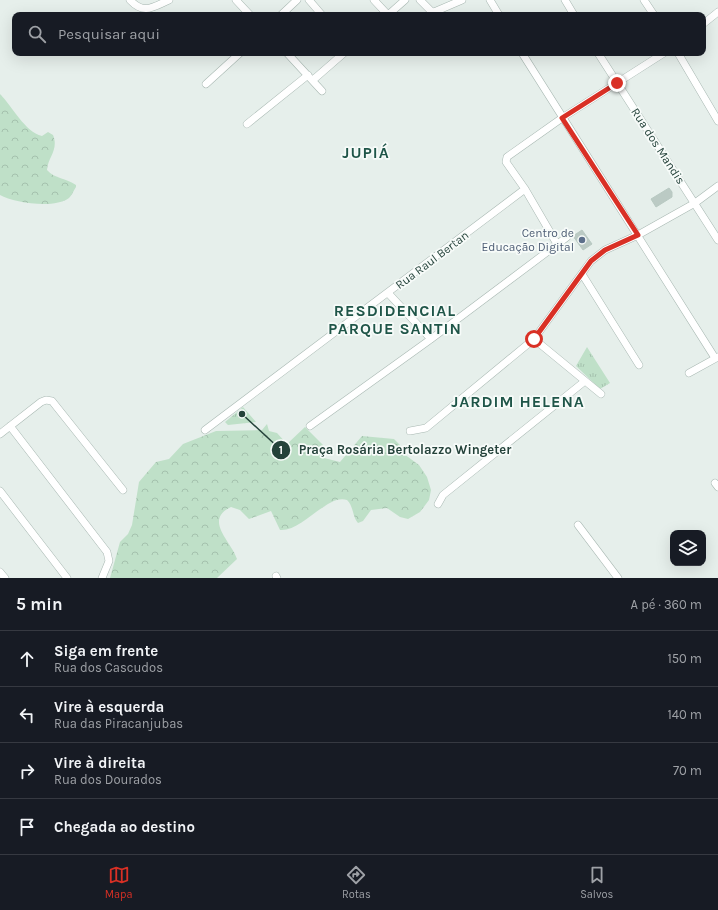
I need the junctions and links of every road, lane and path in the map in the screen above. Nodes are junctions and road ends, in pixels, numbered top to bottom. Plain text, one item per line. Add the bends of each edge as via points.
1 (130, 0) edge
2 (169, 0) edge
3 (236, 0) edge
4 (297, 0) edge
5 (309, 0) edge
6 (374, 0) edge
7 (405, 0) edge
8 (420, 0) edge
9 (462, 0) edge
10 (490, 0) edge
11 (565, 0) edge
12 (644, 0) edge
13 (247, 12) edge
14 (284, 12) edge
15 (319, 12) edge
16 (385, 12) edge
17 (391, 12) edge
18 (497, 12) edge
19 (572, 12) edge
20 (652, 12) edge
21 (718, 12) edge
22 (706, 22) edge
23 (237, 56) edge
24 (290, 56) edge
25 (340, 56) edge
26 (524, 56) edge
27 (600, 56) edge
28 (659, 56) edge
29 (680, 56) edge
30 (310, 78) junction
31 (617, 83) junction
32 (206, 84) dead end
33 (322, 91) dead end
34 (562, 118) junction
35 (718, 121) edge
36 (247, 124) dead end
37 (718, 186) edge
38 (525, 190) junction
39 (694, 202) junction
40 (638, 235) junction
41 (567, 237) dead end
42 (718, 240) edge
43 (558, 244) junction
44 (582, 274) junction
45 (388, 293) junction
46 (430, 339) junction
47 (534, 339) junction
48 (717, 357) edge
49 (639, 365) dead end
50 (689, 373) dead end
51 (585, 381) junction
52 (601, 394) dead end
53 (10, 426) junction
54 (310, 426) dead end
55 (205, 430) dead end
56 (410, 431) dead end
57 (0, 434) edge
58 (123, 490) dead end
59 (0, 491) edge
60 (438, 504) dead end
61 (578, 525) dead end
62 (0, 572) edge
63 (5, 578) edge
64 (67, 578) edge
65 (102, 578) edge
66 (618, 578) edge

1 - 2 street via 140,8 150,9
3 - 13 street
4 - 14 street
5 - 15 street
6 - 16 street
7 - 17 street
8 - 9 street via 430,11 441,10
10 - 18 street
11 - 19 street
12 - 20 street
21 - 22 street
23 - 32 street
24 - 30 street
25 - 30 street
26 - 34 street
27 - 31 street, Rua dos Mandis
28 - 31 street
29 - 35 street
30 - 33 street
30 - 36 street
31 - 34 street
31 - 39 street, Rua dos Mandis
34 - 38 street via 507,157 506,162
34 - 40 street
37 - 39 street
38 - 43 street
38 - 45 street, Rua Raul Bertan
39 - 40 street
39 - 42 street, Rua dos Mandis
40 - 44 street via 605,250 591,261
40 - 48 street
41 - 43 street
43 - 46 street
44 - 47 street
44 - 49 street
45 - 46 street
45 - 55 street, Rua Raul Bertan
46 - 54 street
47 - 51 street
47 - 56 street via 426,428
48 - 50 street
51 - 52 street
51 - 60 street via 443,495
53 - 57 street
53 - 58 street via 41,402 52,401
53 - 65 street via 107,552 109,561
59 - 64 street
61 - 66 street
62 - 63 street

